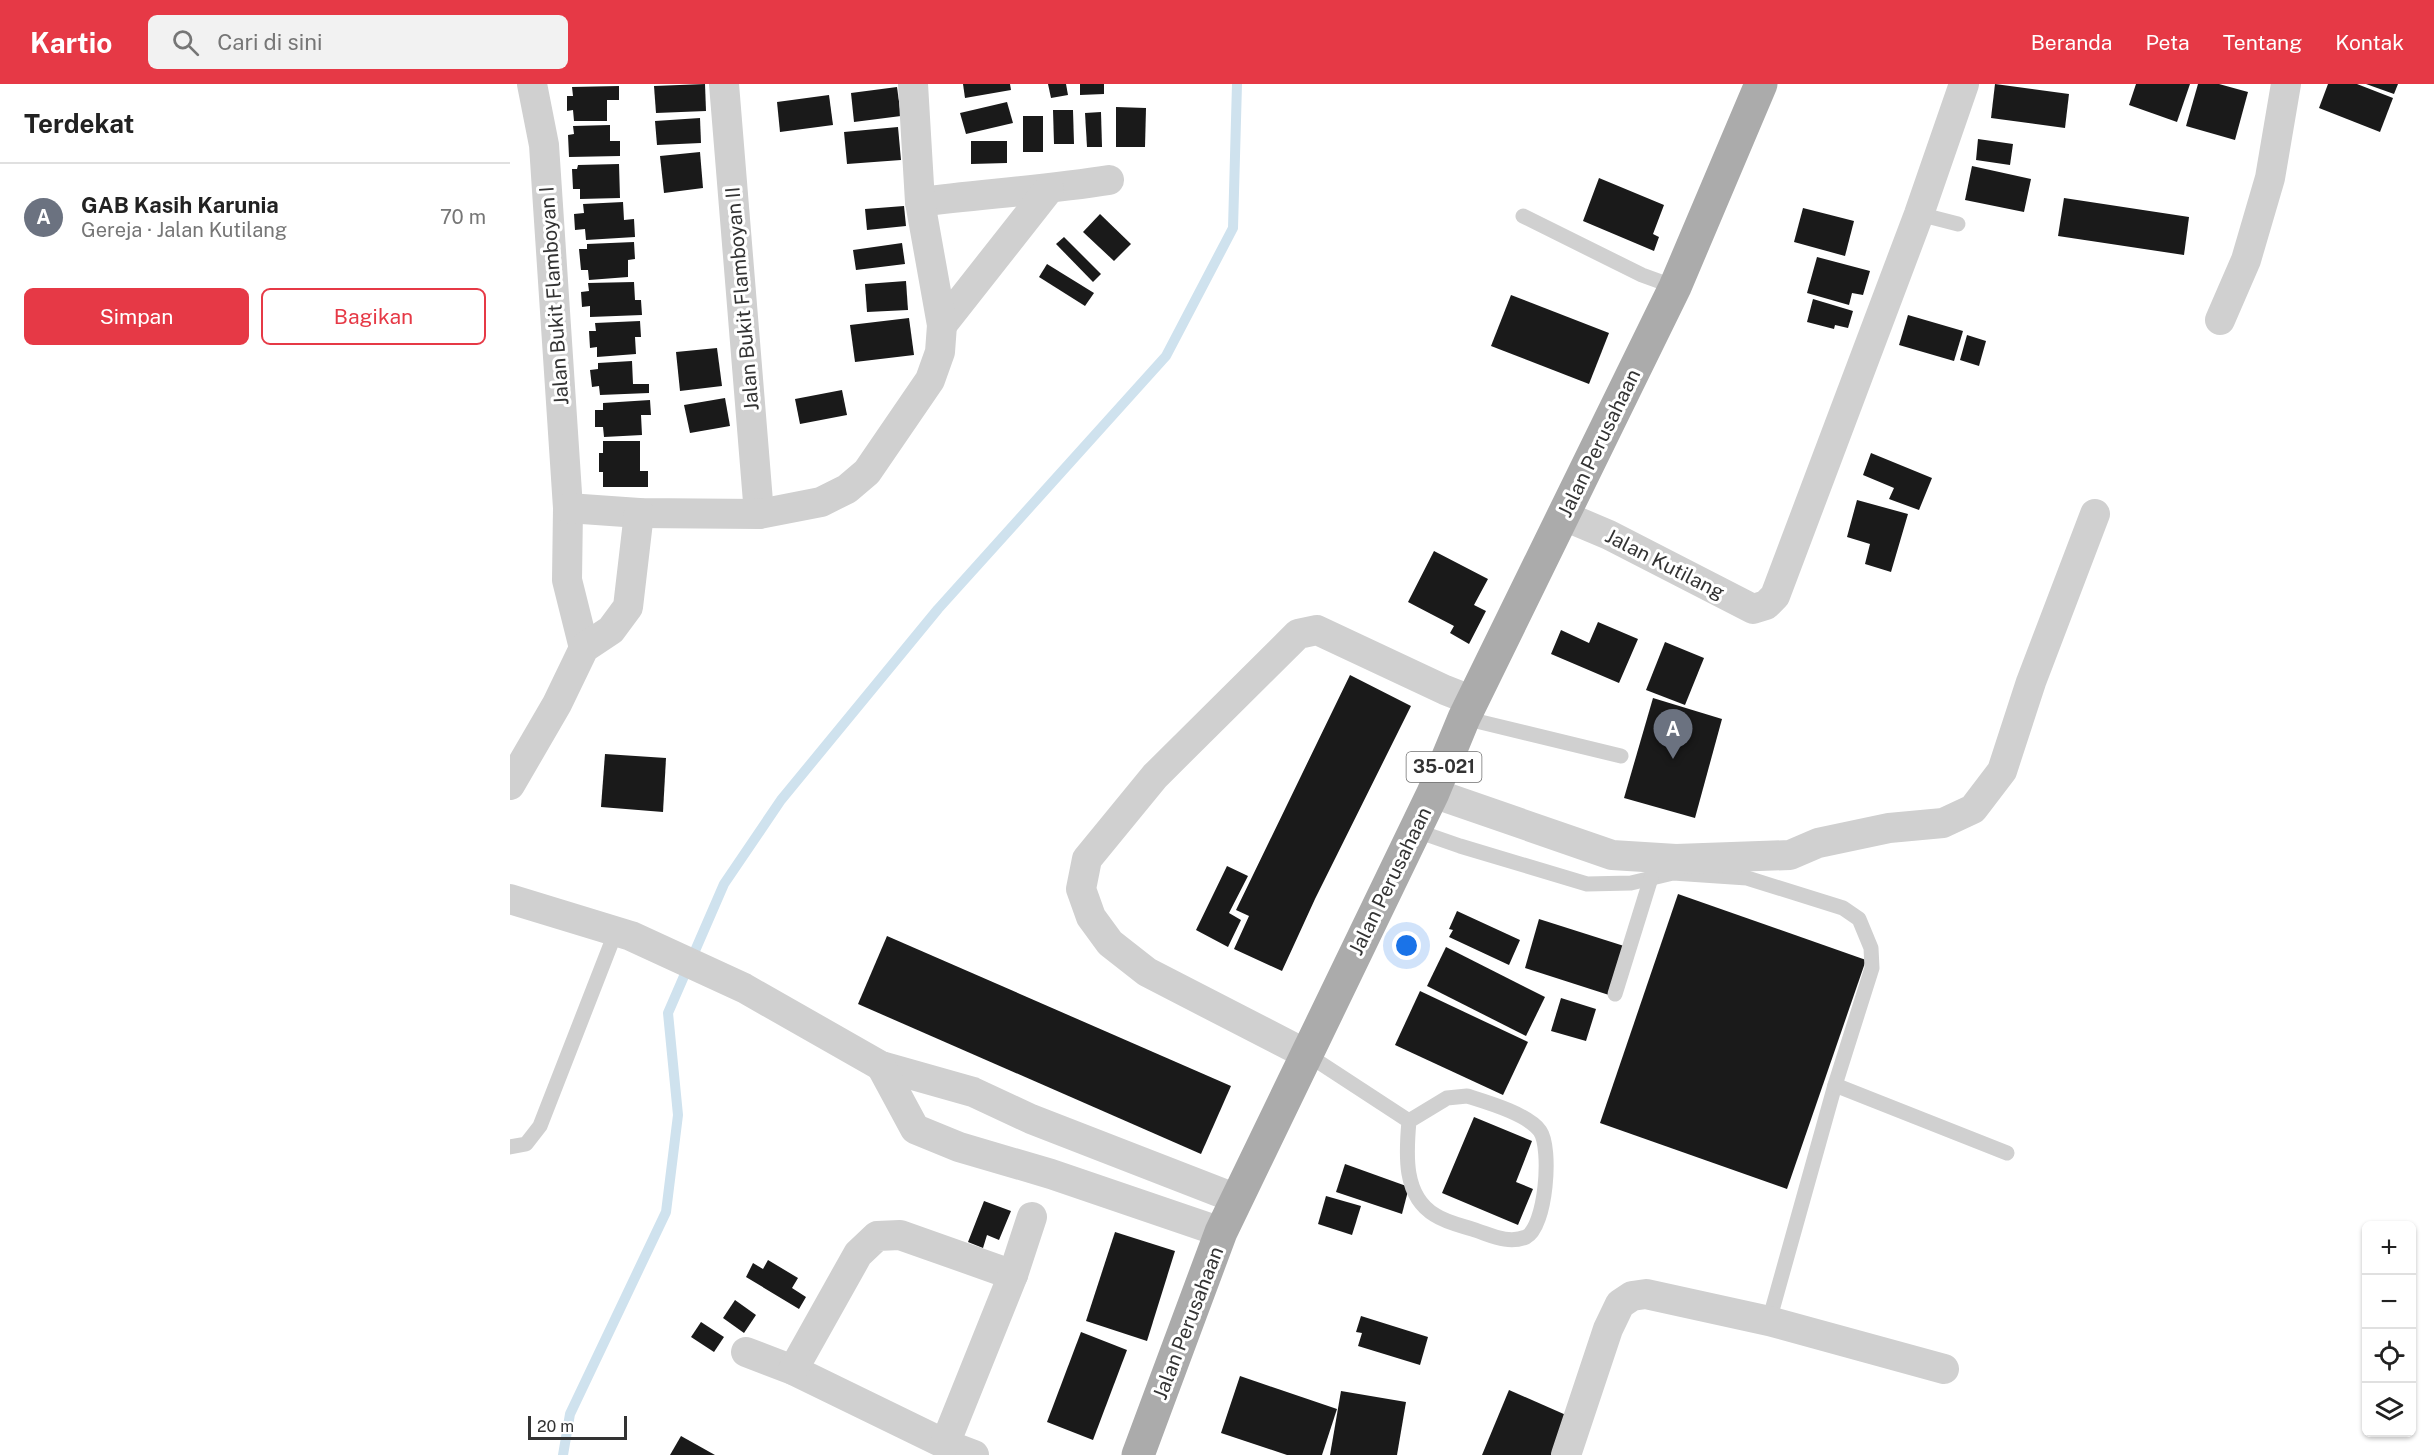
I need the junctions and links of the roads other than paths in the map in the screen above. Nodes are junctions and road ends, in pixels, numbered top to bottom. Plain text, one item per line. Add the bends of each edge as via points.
1 (532, 84) edge
2 (724, 84) edge
3 (913, 84) edge
4 (1761, 84) edge
5 (1964, 84) edge
6 (2286, 84) edge
7 (1109, 180) dead end
8 (1049, 189) junction
9 (920, 202) junction
10 (1919, 214) junction
11 (1523, 216) dead end
12 (1958, 224) dead end
13 (1675, 287) junction
14 (2220, 320) dead end
15 (942, 325) junction
16 (568, 508) junction
17 (639, 513) junction
18 (759, 514) junction
19 (2095, 514) dead end
20 (1564, 516) junction
21 (584, 648) junction
22 (1469, 709) junction
23 (1621, 756) dead end
24 (510, 785) edge
25 (1433, 793) junction
26 (1414, 830) junction
27 (1652, 878) junction
28 (510, 899) edge
29 (623, 933) junction
30 (1616, 994) dead end
31 (1308, 1055) junction
32 (881, 1066) junction
33 (1835, 1085) junction
34 (1409, 1120) junction
35 (1095, 1143) junction
36 (510, 1148) edge
37 (2007, 1153) dead end
38 (1079, 1185) junction
39 (1237, 1199) junction
40 (1032, 1217) dead end
41 (1221, 1232) junction
42 (1013, 1275) junction
43 (1769, 1321) junction
44 (746, 1352) dead end
45 (1944, 1369) dead end
46 (793, 1370) junction
47 (945, 1444) junction
48 (974, 1455) edge
49 (1138, 1455) edge
50 (1566, 1455) edge

1 - 16 street, Jalan Bukit Flamboyan I via 544,145
2 - 18 street, Jalan Bukit Flamboyan II
3 - 9 street
4 - 13 main road, Jalan Perusahaan / 35-021
5 - 10 street
6 - 14 street via 2270,178 2246,260
7 - 8 street
8 - 9 street
8 - 15 street
9 - 15 street
10 - 12 lane
10 - 20 street, Jalan Kutilang via 1775,596 1766,605 1753,609
11 - 13 lane via 1642,275
13 - 20 main road, Jalan Perusahaan / 35-021
15 - 18 street via 940,352 930,380 867,472 847,489 821,502
16 - 17 street
16 - 21 street, Jalan Bukit Flamboyan I via 567,580
17 - 18 street
17 - 21 street via 628,607 611,630
19 - 25 street via 2031,682 2002,771 1973,809 1943,823 1879,830 1818,843 1790,855 1676,859 1612,855
20 - 22 main road, Jalan Perusahaan / 35-021
21 - 24 street
22 - 23 lane
22 - 25 main road, Jalan Perusahaan / 35-021
22 - 31 street via 1445,690 1317,630 1298,634 1155,776 1087,859 1081,888 1091,917 1110,943 1147,972
25 - 26 main road, Jalan Perusahaan / 35-021
26 - 27 lane via 1587,884 1631,883
26 - 31 main road, Jalan Perusahaan / 35-021
27 - 30 lane
27 - 33 lane via 1673,873 1747,878 1843,909 1859,918 1871,948 1872,968
28 - 29 street
29 - 32 street via 744,988
29 - 36 lane via 540,1126 526,1144
31 - 34 lane
31 - 39 main road, Jalan Perusahaan / 35-021
32 - 35 street via 973,1092
32 - 38 street via 915,1129
33 - 37 lane
33 - 43 lane
34 - 34 lane via 1410,1184 1423,1207 1437,1217 1505,1240 1527,1236 1534,1230 1540,1219 1547,1154 1545,1140 1531,1121 1467,1096 1447,1098
35 - 38 street
35 - 39 street
38 - 41 street
39 - 41 main road, Jalan Perusahaan / 35-021
40 - 42 street
41 - 49 main road, Jalan Perusahaan / 35-021
42 - 46 street via 900,1235 877,1236 858,1254
42 - 47 street
43 - 45 street
43 - 50 street via 1646,1294 1632,1296 1620,1304 1608,1329
44 - 46 street
46 - 47 street
47 - 48 street

